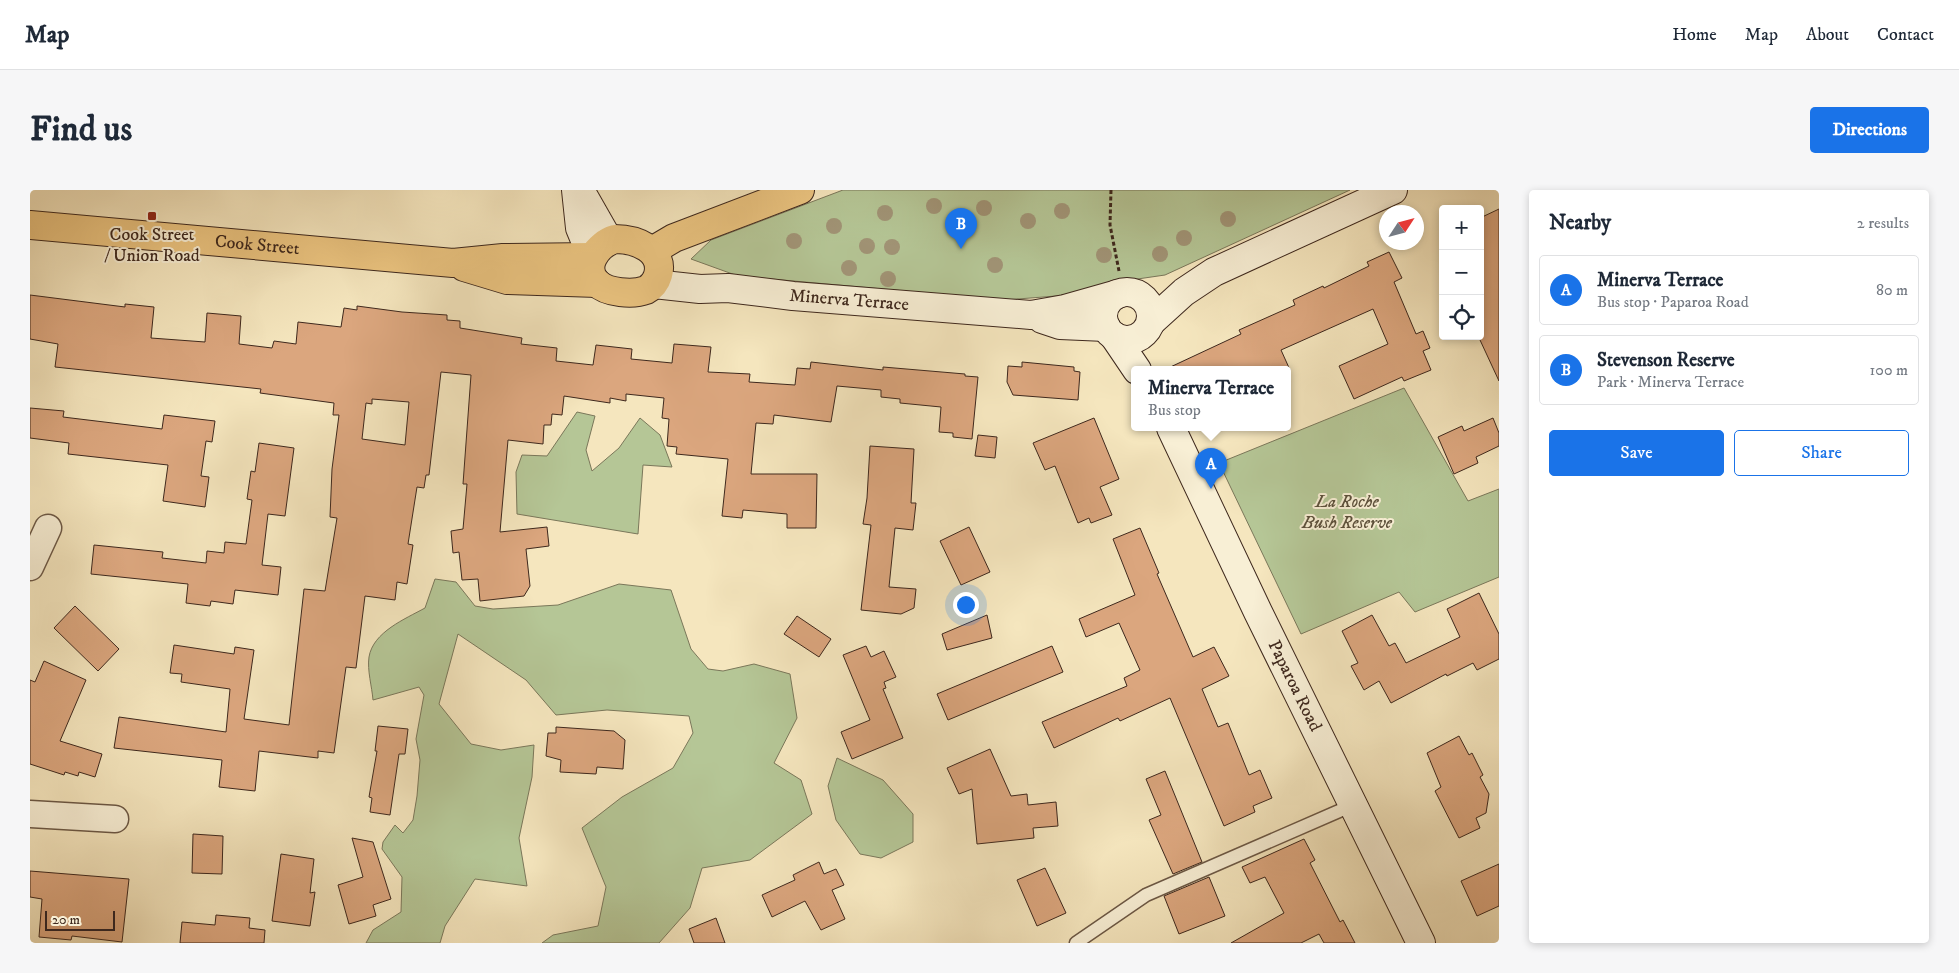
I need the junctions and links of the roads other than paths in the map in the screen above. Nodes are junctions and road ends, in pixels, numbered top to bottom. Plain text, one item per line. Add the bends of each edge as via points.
1 (578, 190) edge
2 (800, 190) edge
3 (1393, 190) edge
4 (30, 226) edge
5 (600, 249) junction
6 (453, 263) junction
7 (655, 266) junction
8 (1214, 272) junction
9 (597, 284) junction
10 (1124, 289) junction
11 (1031, 315) junction
12 (1148, 327) junction
13 (1110, 331) junction
14 (1134, 366) edge
15 (1153, 366) edge
16 (1172, 431) edge
17 (48, 528) dead end
18 (30, 567) edge
19 (1353, 805) junction
20 (30, 814) edge
21 (115, 819) dead end
22 (1076, 943) edge
23 (1421, 943) edge

1 - 5 main road via 580,228
2 - 7 main road via 674,238
3 - 8 main road, Minerva Terrace
4 - 6 main road, Cook Street
5 - 6 main road, Cook Street
5 - 7 main road via 629,240
5 - 9 main road via 591,271
6 - 9 main road, Cook Street via 507,280
7 - 9 main road via 647,289 616,291
7 - 11 main road, Minerva Terrace via 696,275 728,288
8 - 10 main road, Minerva Terrace
8 - 12 main road, Minerva Terrace via 1184,292
10 - 11 main road, Minerva Terrace via 1065,309
10 - 12 main road via 1146,301 1150,308
10 - 13 main road via 1112,298 1104,311
11 - 13 main road, Minerva Terrace via 1060,325
12 - 13 main road via 1134,339 1127,340
12 - 15 main road
13 - 14 main road
16 - 19 main road, Paparoa Road
17 - 18 street
19 - 22 lane via 1146,895
19 - 23 main road, Paparoa Road
20 - 21 street

